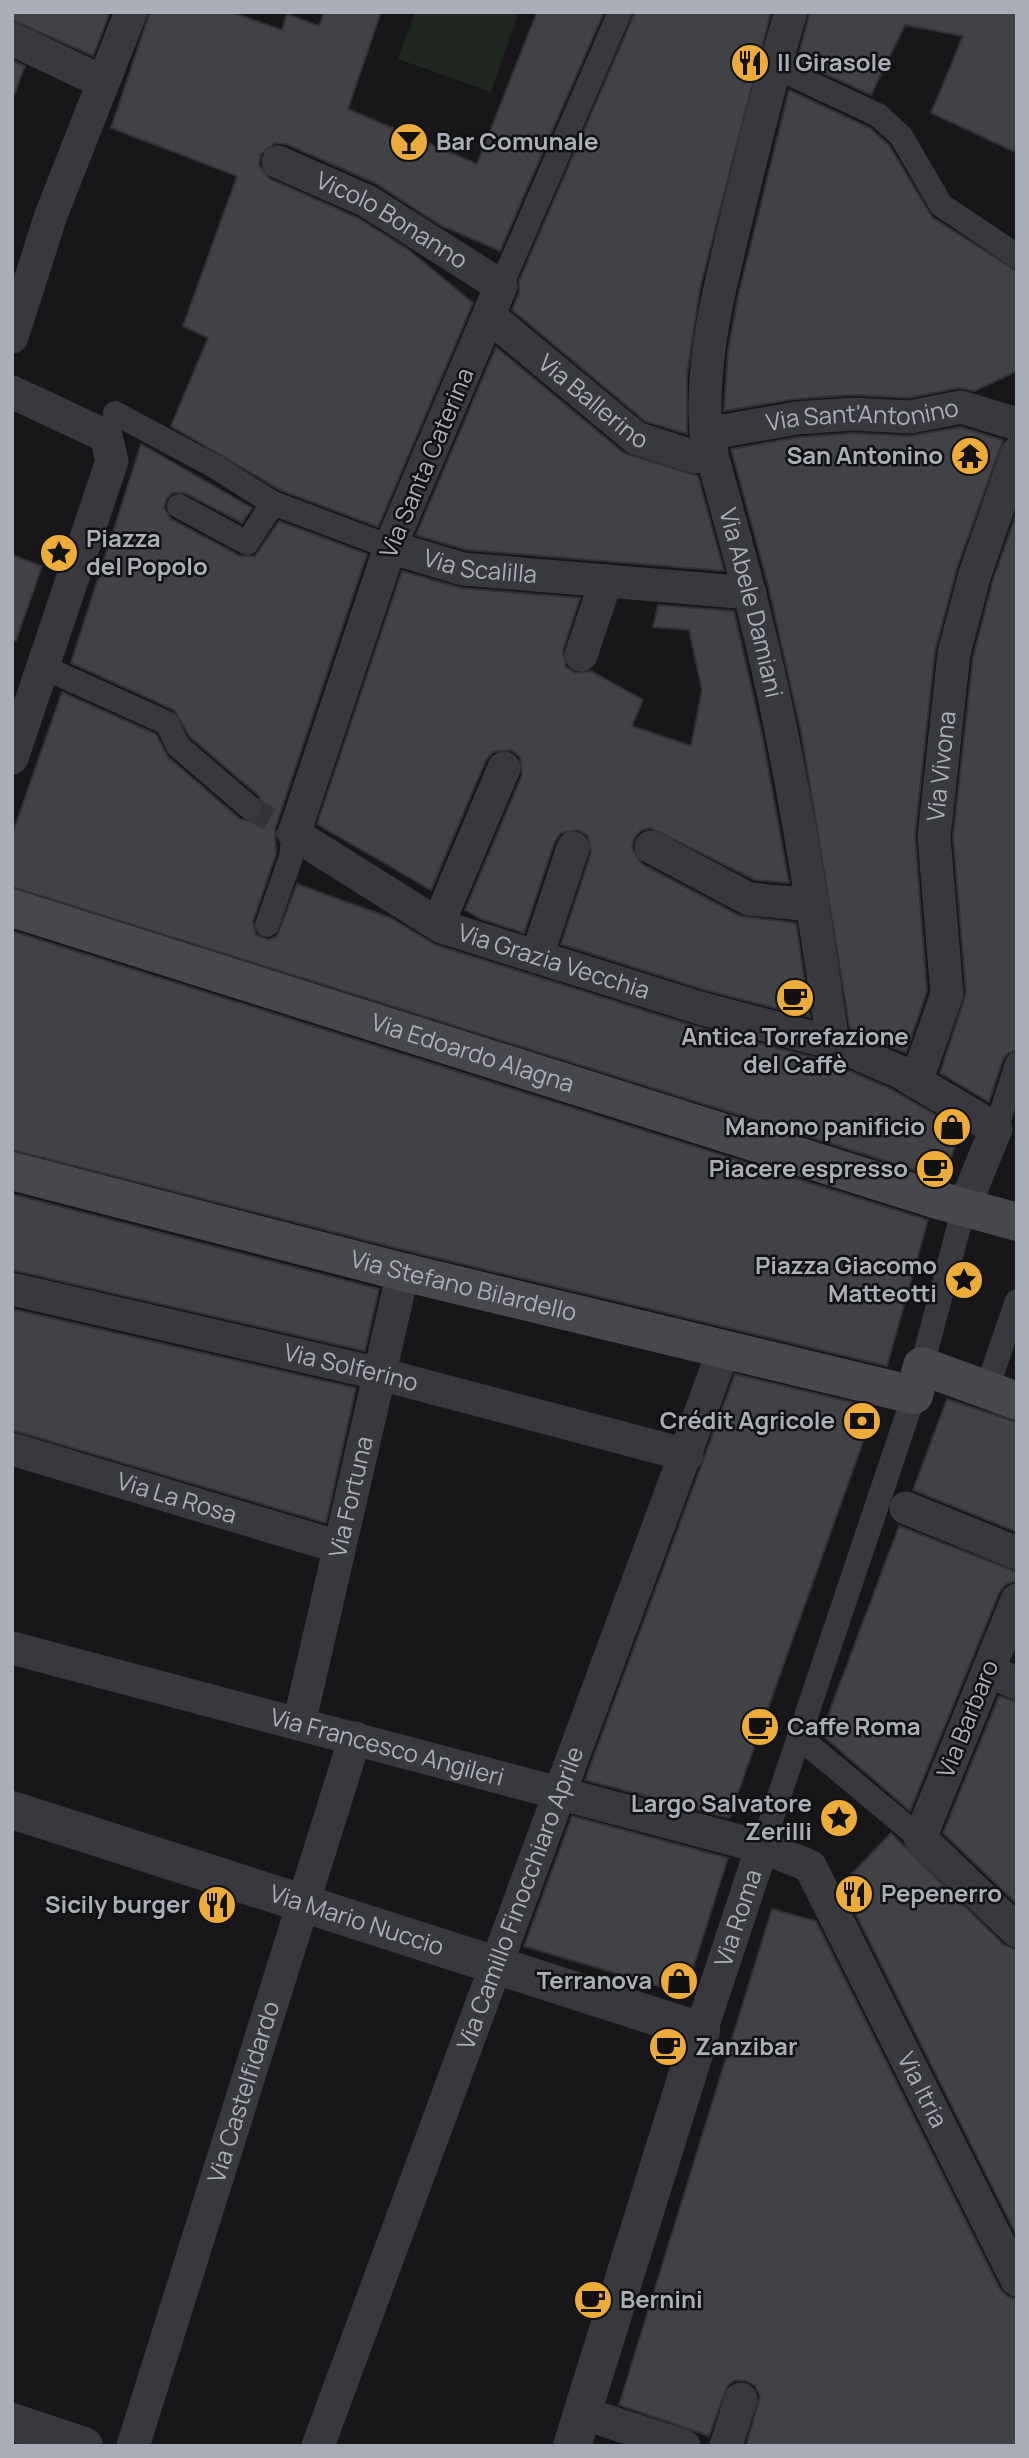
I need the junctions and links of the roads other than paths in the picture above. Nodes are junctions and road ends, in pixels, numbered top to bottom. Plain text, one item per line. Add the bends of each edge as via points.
1 (131, 12) edge
2 (620, 12) edge
3 (791, 12) edge
4 (12, 39) edge
5 (773, 70) junction
6 (103, 82) junction
7 (278, 162) dead end
8 (1017, 256) edge
9 (501, 286) junction
10 (489, 316) junction
11 (12, 337) edge
12 (12, 392) edge
13 (116, 413) dead end
14 (1017, 424) edge
15 (709, 444) junction
16 (1017, 453) edge
17 (273, 503) junction
18 (179, 506) dead end
19 (390, 547) junction
20 (606, 581) junction
21 (750, 593) junction
22 (581, 655) dead end
23 (55, 672) junction
24 (12, 758) edge
25 (504, 768) dead end
26 (249, 807) tunnel mouth
27 (292, 832) junction
28 (650, 846) dead end
29 (573, 848) dead end
30 (813, 905) junction
31 (12, 908) edge
32 (267, 925) dead end
33 (438, 925) junction
34 (537, 956) junction
35 (833, 1043) junction
36 (1017, 1064) edge
37 (916, 1082) junction
38 (996, 1129) edge
39 (12, 1171) edge
40 (949, 1203) junction
41 (1017, 1222) edge
42 (403, 1272) junction
43 (12, 1289) edge
44 (1017, 1301) edge
45 (724, 1349) junction
46 (380, 1374) junction
47 (918, 1380) junction
48 (1002, 1394) edge
49 (12, 1449) edge
50 (687, 1455) junction
51 (893, 1503) junction
52 (339, 1547) junction
53 (1017, 1553) edge
54 (1017, 1600) edge
55 (12, 1648) edge
56 (1002, 1677) edge
57 (299, 1724) junction
58 (799, 1737) junction
59 (355, 1738) junction
60 (559, 1794) junction
61 (12, 1811) edge
62 (920, 1838) junction
63 (762, 1847) junction
64 (303, 1904) junction
65 (1017, 1931) edge
66 (496, 1965) junction
67 (701, 2031) junction
68 (1017, 2280) edge
69 (741, 2399) dead end
70 (12, 2423) edge
71 (577, 2429) edge
72 (84, 2446) edge
73 (133, 2446) edge
74 (318, 2446) edge
75 (684, 2446) edge
76 (726, 2446) edge

1 - 6 street
2 - 9 street, Via Santa Caterina
3 - 5 street, Via Abele Damiani
4 - 6 street
5 - 8 street via 878,116 901,136 942,205
5 - 15 street, Via Abele Damiani via 714,312 704,408
6 - 11 street via 51,215
7 - 9 street, Vicolo Bonanno via 367,201
9 - 10 street, Via Santa Caterina
10 - 15 street, Via Ballerino via 636,438 695,457
10 - 19 street, Via Santa Caterina
12 - 23 street via 106,436 112,461
13 - 17 street, Via Scalilla
14 - 15 street, Via Sant'Antonino via 961,407 910,417 853,414 797,418
15 - 21 street, Via Abele Damiani
16 - 37 street, Via Vivona via 975,574 954,653 934,837 947,994
17 - 18 street via 247,543
17 - 19 street, Via Scalilla
19 - 20 street, Via Scalilla via 463,569
19 - 27 street, Via Santa Caterina
20 - 21 street, Via Scalilla
20 - 22 street
21 - 30 street, Via Abele Damiani
23 - 24 street
23 - 26 street via 167,723 178,746
25 - 33 street
27 - 32 street, Via Santa Caterina via 291,857
27 - 33 street, Via Grazia Vecchia
28 - 30 street via 749,899
29 - 34 street
30 - 35 street, Via Abele Damiani
31 - 40 main road, Via Edoardo Alagna
33 - 34 street, Via Grazia Vecchia
34 - 35 street, Via Grazia Vecchia via 700,1008
35 - 37 street
36 - 38 street
37 - 38 street
38 - 40 street
39 - 42 main road, Via Stefano Bilardello
40 - 41 main road, Via Edoardo Alagna
40 - 47 street
42 - 45 main road, Via Stefano Bilardello
42 - 46 street, Via Fortuna
43 - 46 street, Via Solferino
44 - 48 street
45 - 47 main road, Via Stefano Bilardello
45 - 50 street, Via Camillo Finocchiaro Aprile
46 - 50 street, Via Solferino
46 - 52 street, Via Fortuna
47 - 48 main road, Via Stefano Bilardello
47 - 51 street, Via Roma
49 - 52 street, Via La Rosa
50 - 60 street, Via Camillo Finocchiaro Aprile
51 - 53 street
51 - 58 street, Via Roma
52 - 57 street, Via Fortuna
54 - 56 street, Via Barbaro
55 - 57 street, Via Francesco Angileri
56 - 62 street, Via Barbaro
57 - 59 street, Via Francesco Angileri
58 - 62 street
58 - 63 street, Via Roma
59 - 60 street, Via Francesco Angileri
59 - 64 street, Via Castelfidardo
60 - 63 street, Via Francesco Angileri
60 - 66 street, Via Camillo Finocchiaro Aprile
61 - 64 street, Via Mario Nuccio
62 - 65 street
63 - 67 street, Via Roma
63 - 68 street, Via Itria via 810,1866
64 - 66 street, Via Mario Nuccio
64 - 73 street, Via Castelfidardo
66 - 67 street, Via Mario Nuccio
66 - 74 street, Via Camillo Finocchiaro Aprile
67 - 71 street, Via Roma
69 - 76 street
70 - 72 street
71 - 75 street

